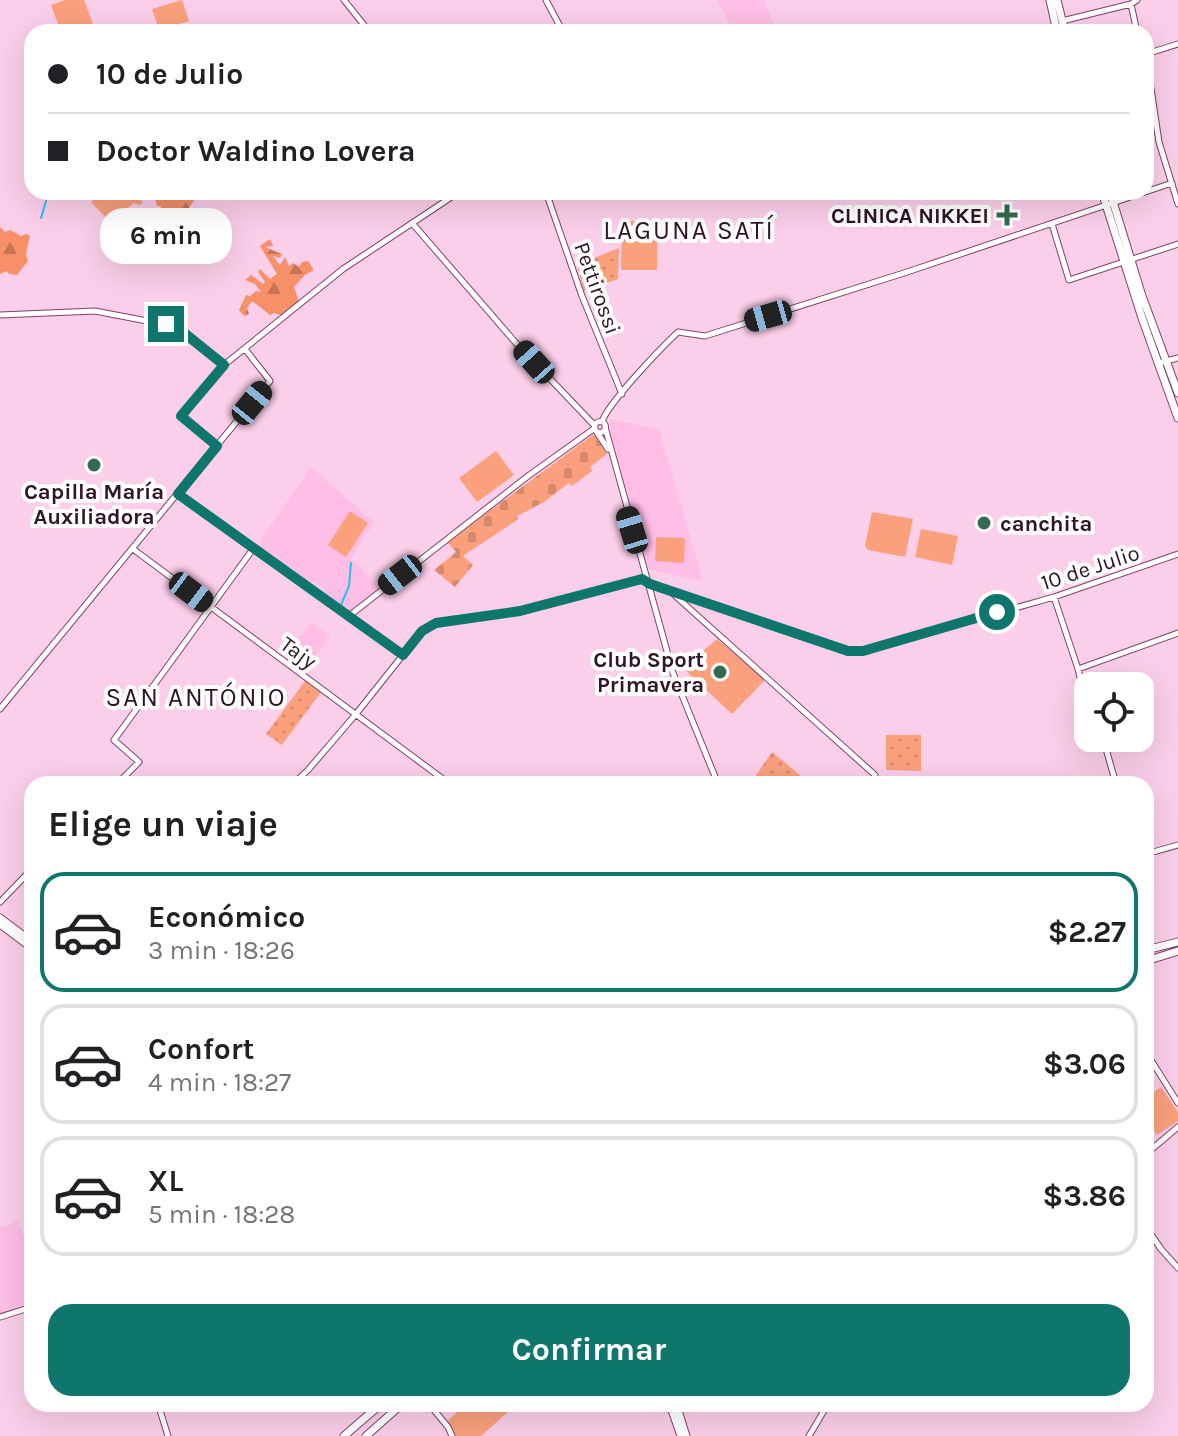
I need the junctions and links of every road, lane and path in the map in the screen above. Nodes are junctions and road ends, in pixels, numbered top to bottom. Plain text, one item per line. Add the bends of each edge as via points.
1 (344, 0) edge
2 (546, 0) edge
3 (1050, 0) edge
4 (1057, 0) edge
5 (1134, 2) edge
6 (1062, 21) junction
7 (363, 24) edge
8 (559, 24) edge
9 (1055, 24) edge
10 (1063, 24) edge
11 (1136, 24) edge
12 (1178, 44) edge
13 (1154, 52) edge
14 (1154, 105) edge
15 (1172, 183) junction
16 (1154, 189) edge
17 (447, 200) edge
18 (549, 200) edge
19 (1108, 200) edge
20 (1111, 200) edge
21 (1125, 200) edge
22 (1178, 204) edge
23 (1111, 205) junction
24 (412, 223) junction
25 (1052, 224) junction
26 (1178, 244) edge
27 (1127, 261) junction
28 (0, 315) edge
29 (245, 349) junction
30 (1178, 358) edge
31 (1163, 362) junction
32 (224, 365) junction
33 (1178, 393) edge
34 (622, 394) junction
35 (1178, 418) edge
36 (604, 425) junction
37 (595, 428) junction
38 (217, 446) junction
39 (610, 453) junction
40 (178, 494) junction
41 (133, 549) junction
42 (253, 549) junction
43 (1178, 554) edge
44 (646, 581) junction
45 (669, 591) junction
46 (1054, 597) junction
47 (210, 606) junction
48 (349, 616) junction
49 (1178, 633) edge
50 (403, 655) junction
51 (1078, 669) junction
52 (1079, 672) edge
53 (0, 709) edge
54 (356, 714) junction
55 (1107, 752) edge
56 (125, 776) edge
57 (302, 776) edge
58 (437, 776) edge
59 (715, 776) edge
60 (875, 776) edge
61 (1114, 776) edge
62 (1178, 845) edge
63 (1154, 852) edge
64 (24, 877) edge
65 (0, 902) edge
66 (0, 918) edge
67 (0, 924) edge
68 (24, 938) edge
69 (24, 940) edge
70 (1178, 942) edge
71 (1154, 948) edge
72 (1178, 951) edge
73 (1154, 958) edge
74 (1154, 1065) edge
75 (1178, 1103) edge
76 (1178, 1127) edge
77 (1154, 1147) edge
78 (1154, 1239) edge
79 (1178, 1268) edge
80 (24, 1310) edge
81 (0, 1317) edge
82 (160, 1412) edge
83 (372, 1412) edge
84 (393, 1412) edge
85 (436, 1412) edge
86 (676, 1412) edge
87 (823, 1412) edge
88 (168, 1436) edge
89 (344, 1436) edge
90 (366, 1436) edge
91 (452, 1436) edge
92 (684, 1436) edge
93 (809, 1436) edge

1 - 7 street
2 - 8 street
3 - 9 highway
4 - 6 highway
5 - 6 street
5 - 11 street
6 - 10 highway
12 - 13 street
14 - 15 street
15 - 16 street
15 - 22 street
17 - 24 street
18 - 34 street, Pettirossi
19 - 23 highway
20 - 23 highway
21 - 23 street
23 - 25 street
23 - 27 highway
24 - 29 street via 343,269
24 - 37 street
25 - 27 street via 1069,280
25 - 34 street via 705,336 678,332
26 - 27 street
27 - 31 highway
28 - 32 street via 95,311 173,326
29 - 32 street
29 - 38 street via 270,381
30 - 31 street
31 - 33 highway
31 - 35 highway
32 - 38 street via 181,416
34 - 36 street via 604,416
36 - 37 street via 603,432
36 - 39 street
37 - 39 street
37 - 48 street
38 - 40 street
39 - 44 street
40 - 41 street
40 - 42 street
41 - 47 street, Tajy
41 - 53 street
42 - 47 street
42 - 48 street
43 - 46 street, 10 de Julio
44 - 45 street, 10 de Julio
44 - 50 street via 511,613 436,623 422,631
44 - 59 street via 673,673
45 - 46 street, 10 de Julio via 855,652
45 - 60 street
46 - 51 street
47 - 54 street, Tajy
47 - 56 street via 114,740 139,762
48 - 50 street
49 - 51 street
50 - 54 street
51 - 52 street
54 - 57 street
54 - 58 street, Tajy
55 - 61 street
62 - 63 street
64 - 65 street
66 - 68 highway
67 - 69 highway
70 - 71 highway
72 - 73 highway
74 - 75 street
76 - 77 street
78 - 79 street
80 - 81 street
82 - 88 street
83 - 89 highway
84 - 90 highway
85 - 91 street
86 - 92 highway
87 - 93 street

